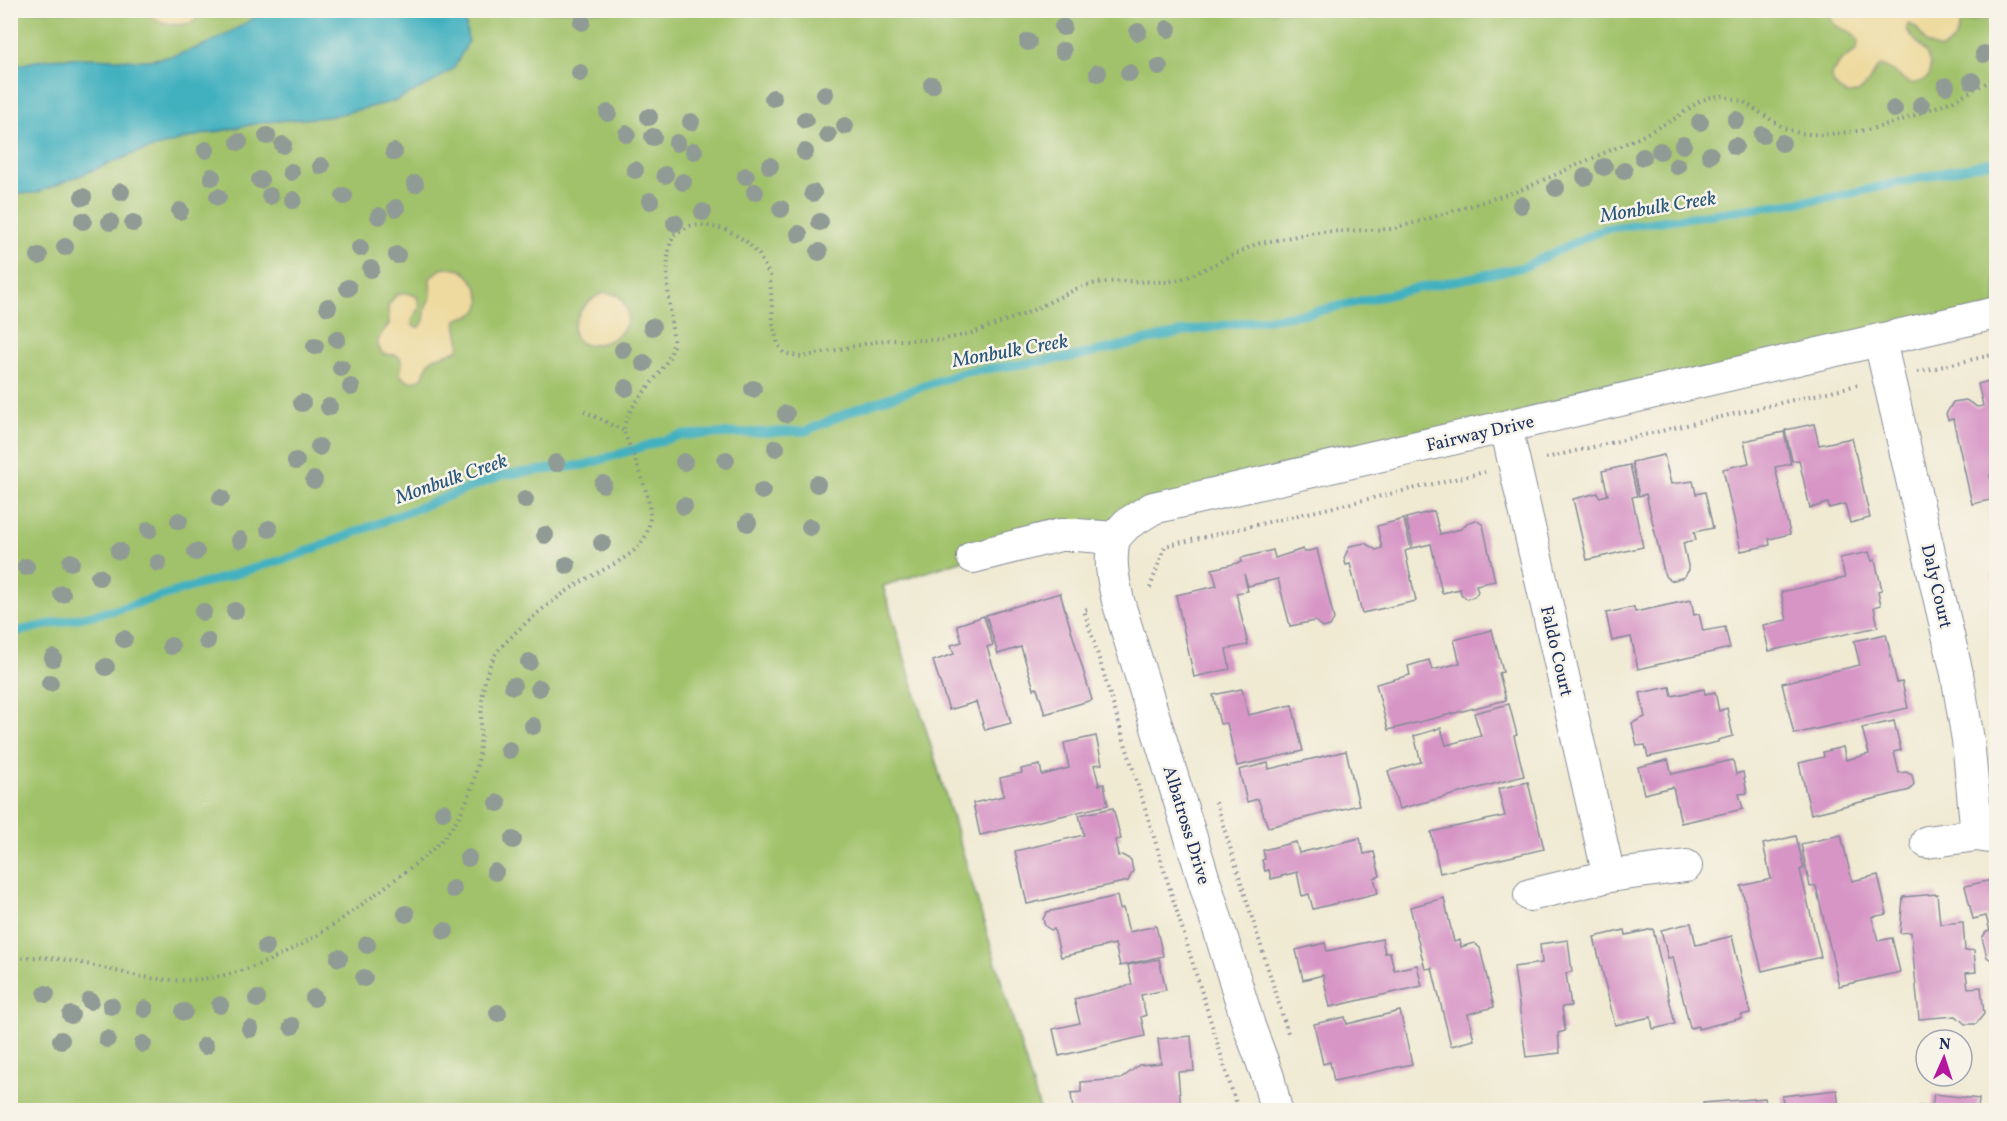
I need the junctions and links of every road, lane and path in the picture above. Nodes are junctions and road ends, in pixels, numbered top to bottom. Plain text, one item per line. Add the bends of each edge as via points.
1 (1996, 78) edge
2 (1996, 314) edge
3 (1880, 341) junction
4 (1996, 354) edge
5 (1907, 374) dead end
6 (1858, 385) dead end
7 (584, 411) dead end
8 (1506, 427) junction
9 (624, 432) junction
10 (1543, 459) dead end
11 (1495, 469) dead end
12 (1114, 538) junction
13 (973, 557) dead end
14 (1150, 593) dead end
15 (1091, 608) dead end
16 (1215, 797) dead end
17 (1987, 836) edge
18 (1927, 842) dead end
19 (1686, 866) dead end
20 (1609, 876) junction
21 (1530, 895) dead end
22 (10, 959) edge
23 (1293, 1047) dead end
24 (1238, 1110) edge
25 (1276, 1110) edge

1 - 9 path via 1952,101 1891,124 1821,135 1784,128 1742,101 1711,97 1638,138 1521,190 1414,223 1391,229 1316,232 1256,244 1186,278 1096,283 969,334 940,340 884,340 802,357 784,353 778,345 770,276 759,255 746,241 725,229 690,226 674,235 667,260 673,344 665,365 624,424
2 - 3 street, Fairway Drive
3 - 8 street, Fairway Drive
3 - 17 street, Daly Court via 1957,674
4 - 5 path
6 - 10 path
7 - 9 path
8 - 12 street, Fairway Drive via 1153,508 1127,524
8 - 20 street, Faldo Court
9 - 22 path via 650,503 650,526 639,545 551,603 495,655 484,686 477,765 471,787 459,817 440,844 367,901 298,947 252,968 183,980 135,976 68,960
11 - 14 path via 1165,546 1149,586
12 - 13 street via 1060,535
12 - 25 street, Albatross Drive via 1110,554 1118,601
15 - 24 path via 1084,610
16 - 23 path
17 - 18 street, Daly Court
19 - 20 street
20 - 21 street

